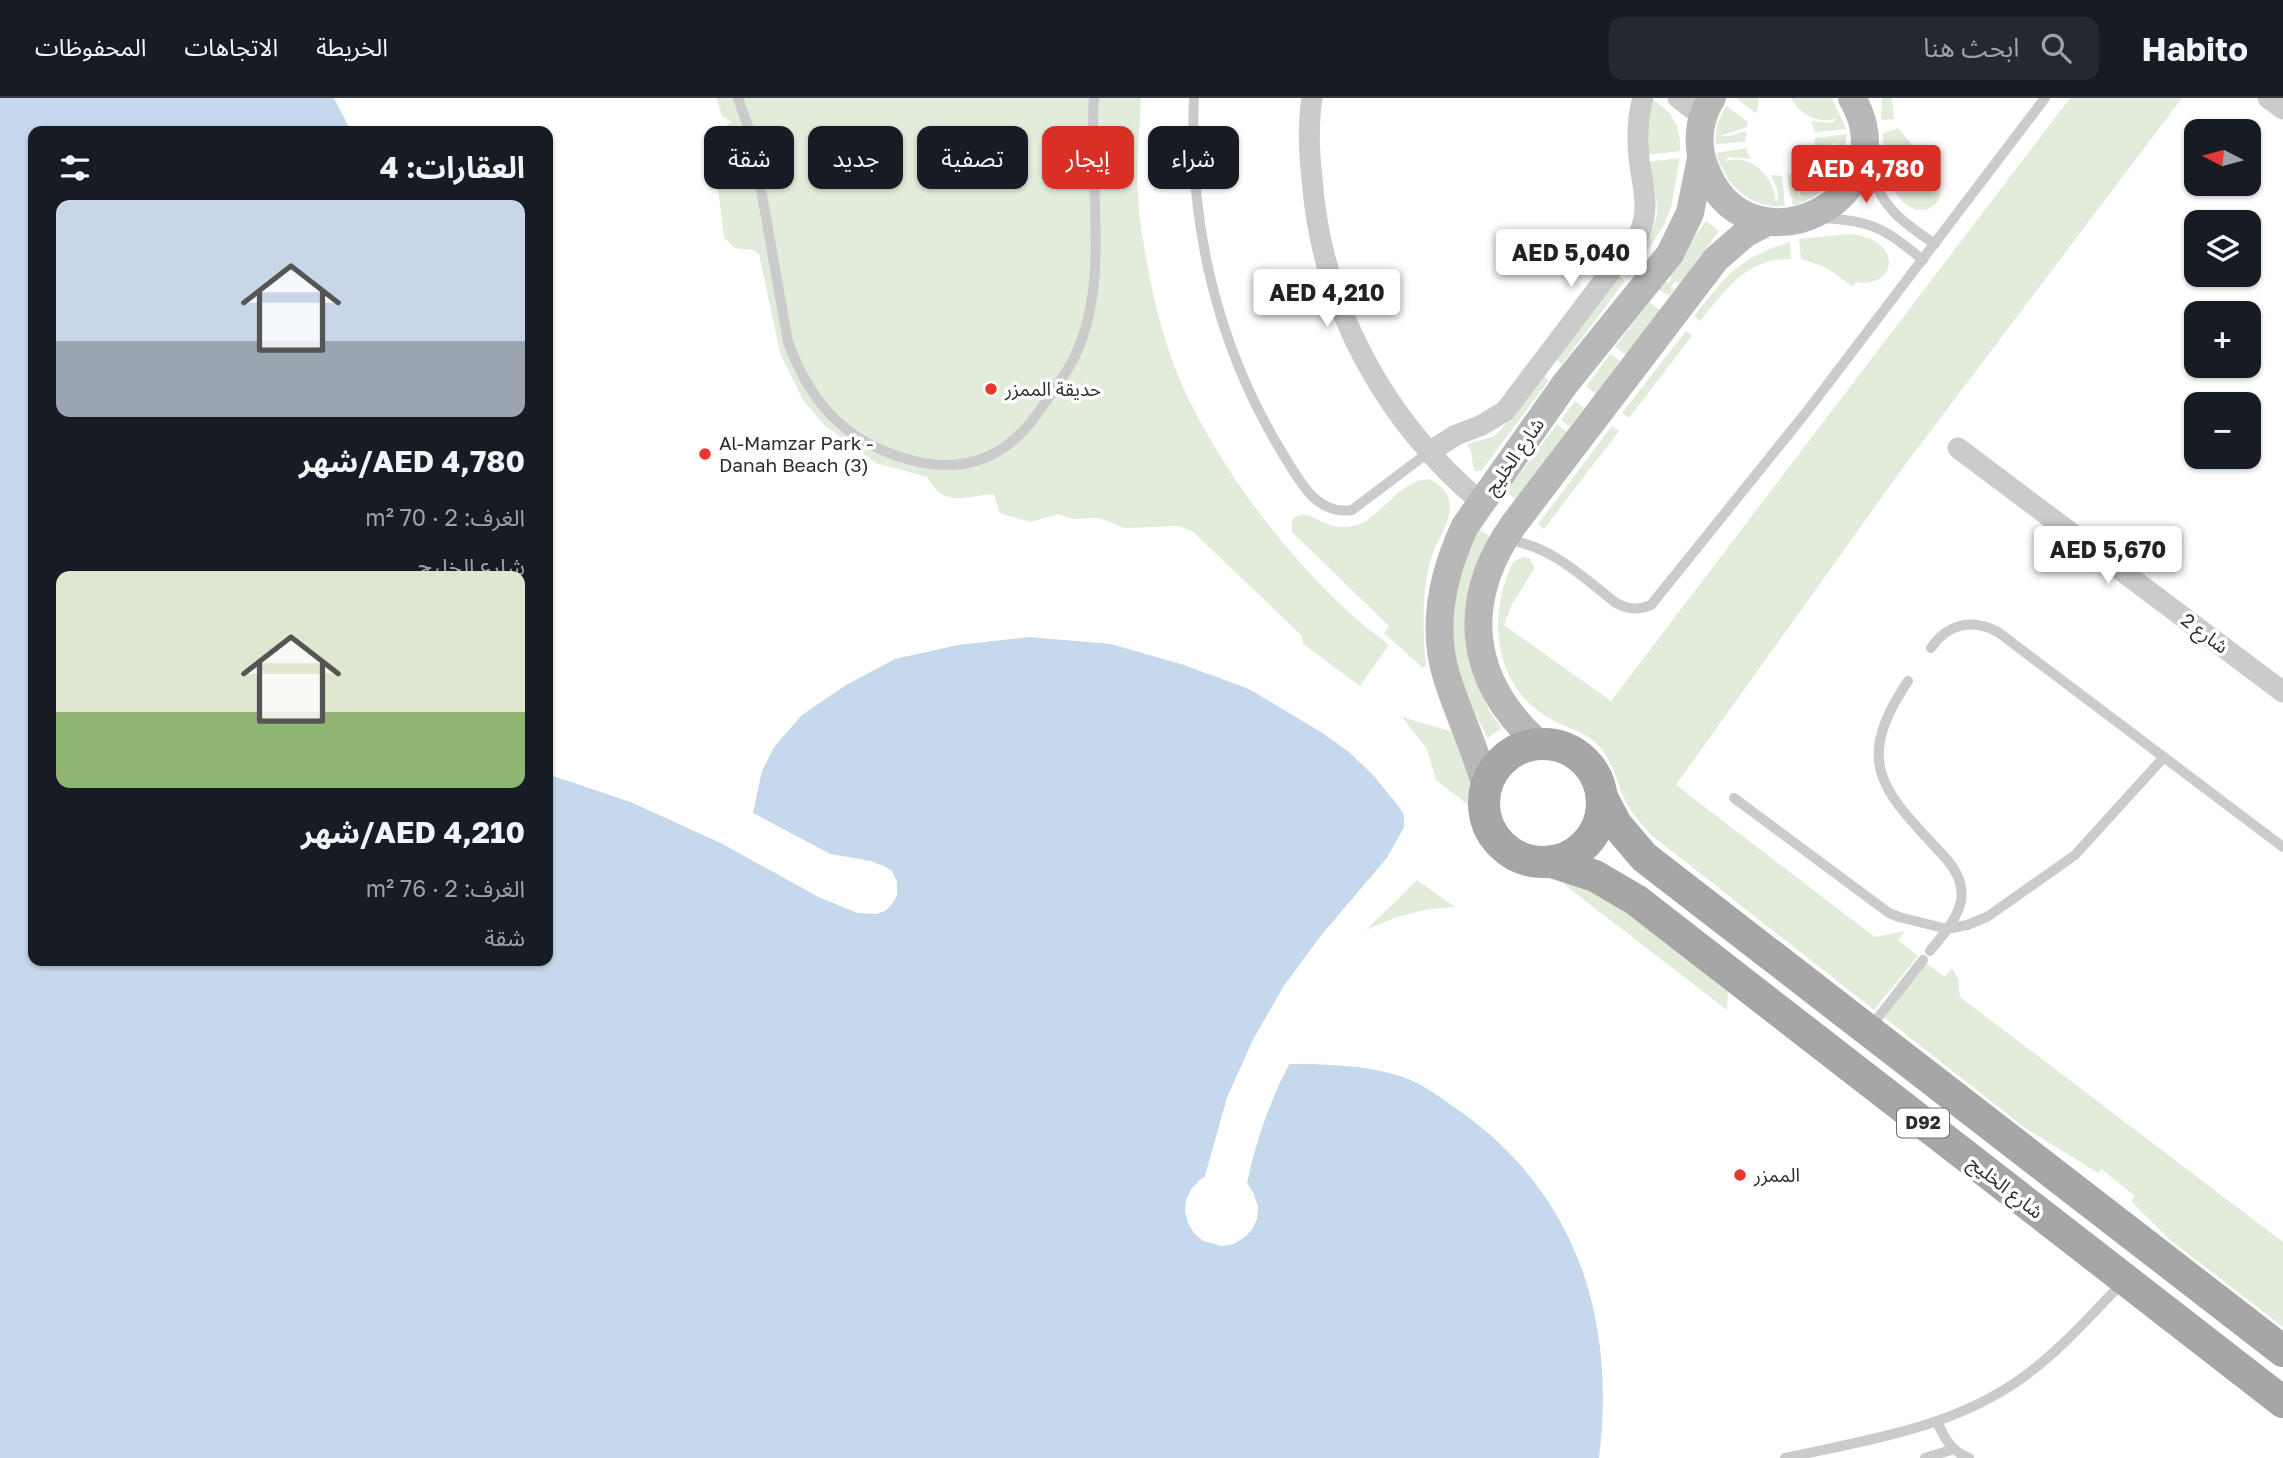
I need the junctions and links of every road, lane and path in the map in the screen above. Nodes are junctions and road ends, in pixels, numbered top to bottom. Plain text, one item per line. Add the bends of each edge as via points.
1 (738, 98) edge
2 (1094, 98) edge
3 (1194, 98) edge
4 (1312, 98) edge
5 (1643, 98) edge
6 (1678, 98) edge
7 (2045, 98) edge
8 (2268, 98) edge
9 (1855, 101) edge
10 (1707, 108) edge
11 (2283, 109) edge
12 (1864, 145) junction
13 (1701, 158) junction
14 (1810, 218) junction
15 (1768, 222) junction
16 (1935, 244) junction
17 (1923, 260) junction
18 (1958, 448) dead end
19 (1429, 452) junction
20 (1482, 502) junction
21 (1508, 532) junction
22 (1931, 648) dead end
23 (1908, 681) dead end
24 (2283, 692) edge
25 (1539, 744) junction
26 (2164, 757) junction
27 (1486, 786) junction
28 (1602, 797) junction
29 (1734, 798) dead end
30 (2283, 847) edge
31 (1552, 862) junction
32 (1947, 929) junction
33 (1868, 1030) junction
34 (2125, 1280) junction
35 (2283, 1351) edge
36 (2283, 1402) edge
37 (1937, 1422) junction
38 (1954, 1450) junction
39 (1786, 1458) edge
40 (1925, 1458) edge
41 (1969, 1458) edge

1 - 2 lane via 752,138 788,342 799,371 824,408 862,440 908,460 945,465 990,457 1016,440 1075,356 1089,313 1095,265
3 - 19 lane via 1193,168 1212,289 1238,367 1296,475 1319,503 1341,512 1352,510
4 - 19 street via 1314,205 1335,294 1375,379
5 - 19 street via 1638,126 1646,211 1639,234 1505,411
6 - 10 street
7 - 16 lane
8 - 11 street
9 - 12 main road
10 - 13 main road, شارع الخليج via 1700,134
12 - 14 main road via 1853,182 1842,197
12 - 16 lane via 1882,198 1894,214
13 - 15 main road via 1713,184 1732,206
13 - 20 main road, شارع الخليج via 1690,213 1670,254 1565,384
14 - 15 main road
14 - 17 lane via 1848,219 1879,227
15 - 21 main road, شارع الخليج via 1746,233 1716,259
16 - 17 lane
17 - 21 lane via 1651,605 1627,609 1549,552
18 - 24 street, شارع 2
19 - 20 street
20 - 21 main road
20 - 27 main road, شارع الخليج via 1454,549 1441,599 1440,625 1446,676
21 - 25 main road, شارع الخليج via 1487,571 1478,619 1479,643 1493,689 1505,710
22 - 26 lane via 1937,638 1956,626 1988,627
23 - 32 lane via 1885,719 1880,767 1899,808 1954,868 1961,883 1962,898
25 - 27 main road via 1506,757
25 - 28 main road via 1568,749 1581,758 1591,769
26 - 30 lane
26 - 32 lane via 2064,864 1987,917
27 - 31 main road via 1483,805 1493,837 1519,858
28 - 31 main road via 1590,840 1566,858
28 - 33 main road, شارع الخليج / D92 via 1616,824 1644,857
29 - 32 lane via 1889,913
31 - 34 main road, شارع الخليج / D92 via 1595,876 1636,900
32 - 33 lane
33 - 35 main road, شارع الخليج / D92
34 - 36 main road, شارع الخليج / D92
34 - 37 lane via 2031,1372 1977,1406
37 - 38 lane
37 - 39 lane
38 - 40 lane
38 - 41 lane

